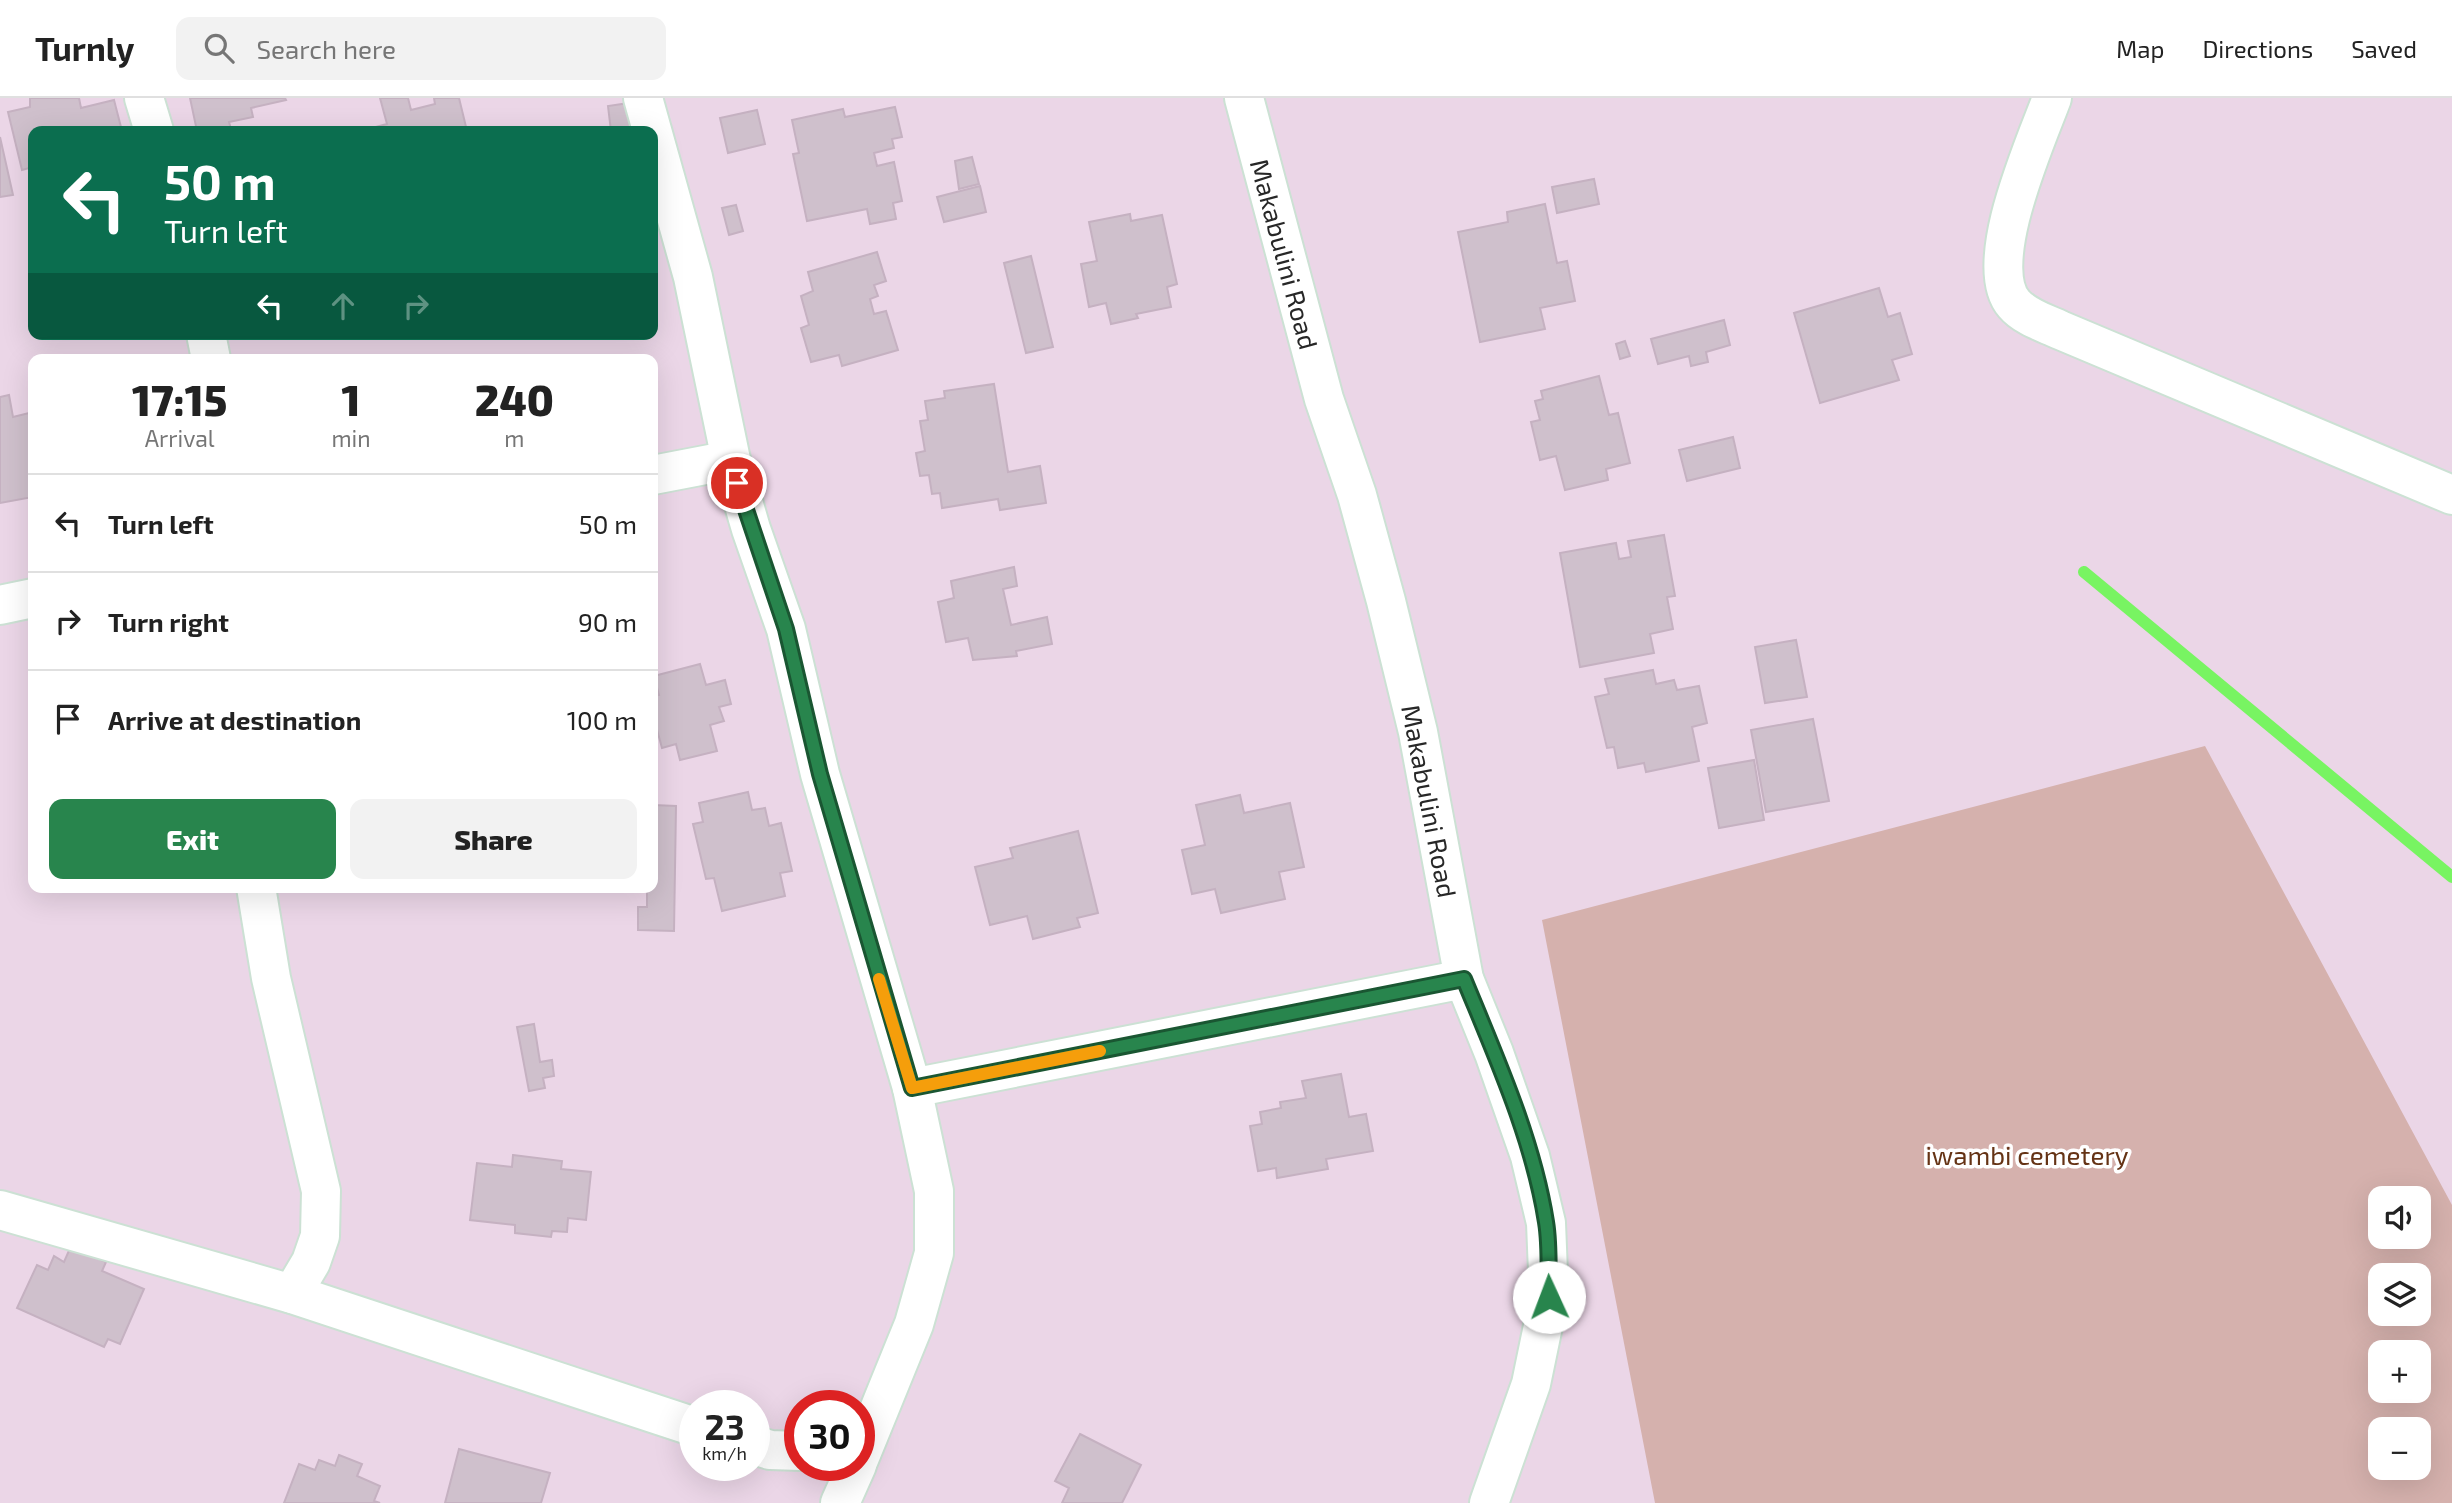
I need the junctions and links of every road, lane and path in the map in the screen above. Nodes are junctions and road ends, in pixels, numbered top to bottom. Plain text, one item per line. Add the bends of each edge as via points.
1 (144, 98) edge
2 (643, 98) edge
3 (1244, 98) edge
4 (2052, 98) edge
5 (152, 126) edge
6 (651, 126) edge
7 (658, 152) edge
8 (731, 460) junction
9 (658, 474) edge
10 (2452, 495) edge
11 (28, 599) edge
12 (0, 605) edge
13 (257, 893) edge
14 (1464, 979) junction
15 (912, 1088) junction
16 (0, 1210) edge
17 (292, 1294) junction
18 (875, 1406) edge
19 (679, 1422) edge
20 (850, 1481) edge
21 (840, 1503) edge
22 (1489, 1503) edge

1 - 5 street
2 - 6 street
3 - 14 street, Makabulini Road via 1321,387 1357,495 1399,653
4 - 10 street via 2014,206 2003,253 2004,285 2013,303 2060,330
7 - 8 street via 693,277
8 - 9 street
8 - 15 street via 786,629 820,774
11 - 12 street
13 - 17 street via 271,978 321,1191 320,1236 312,1262
14 - 15 street
14 - 22 street, Makabulini Road via 1530,1156 1546,1223 1549,1297 1531,1384
15 - 18 street via 934,1191 934,1253 914,1324
16 - 17 street
17 - 19 street
20 - 21 street

